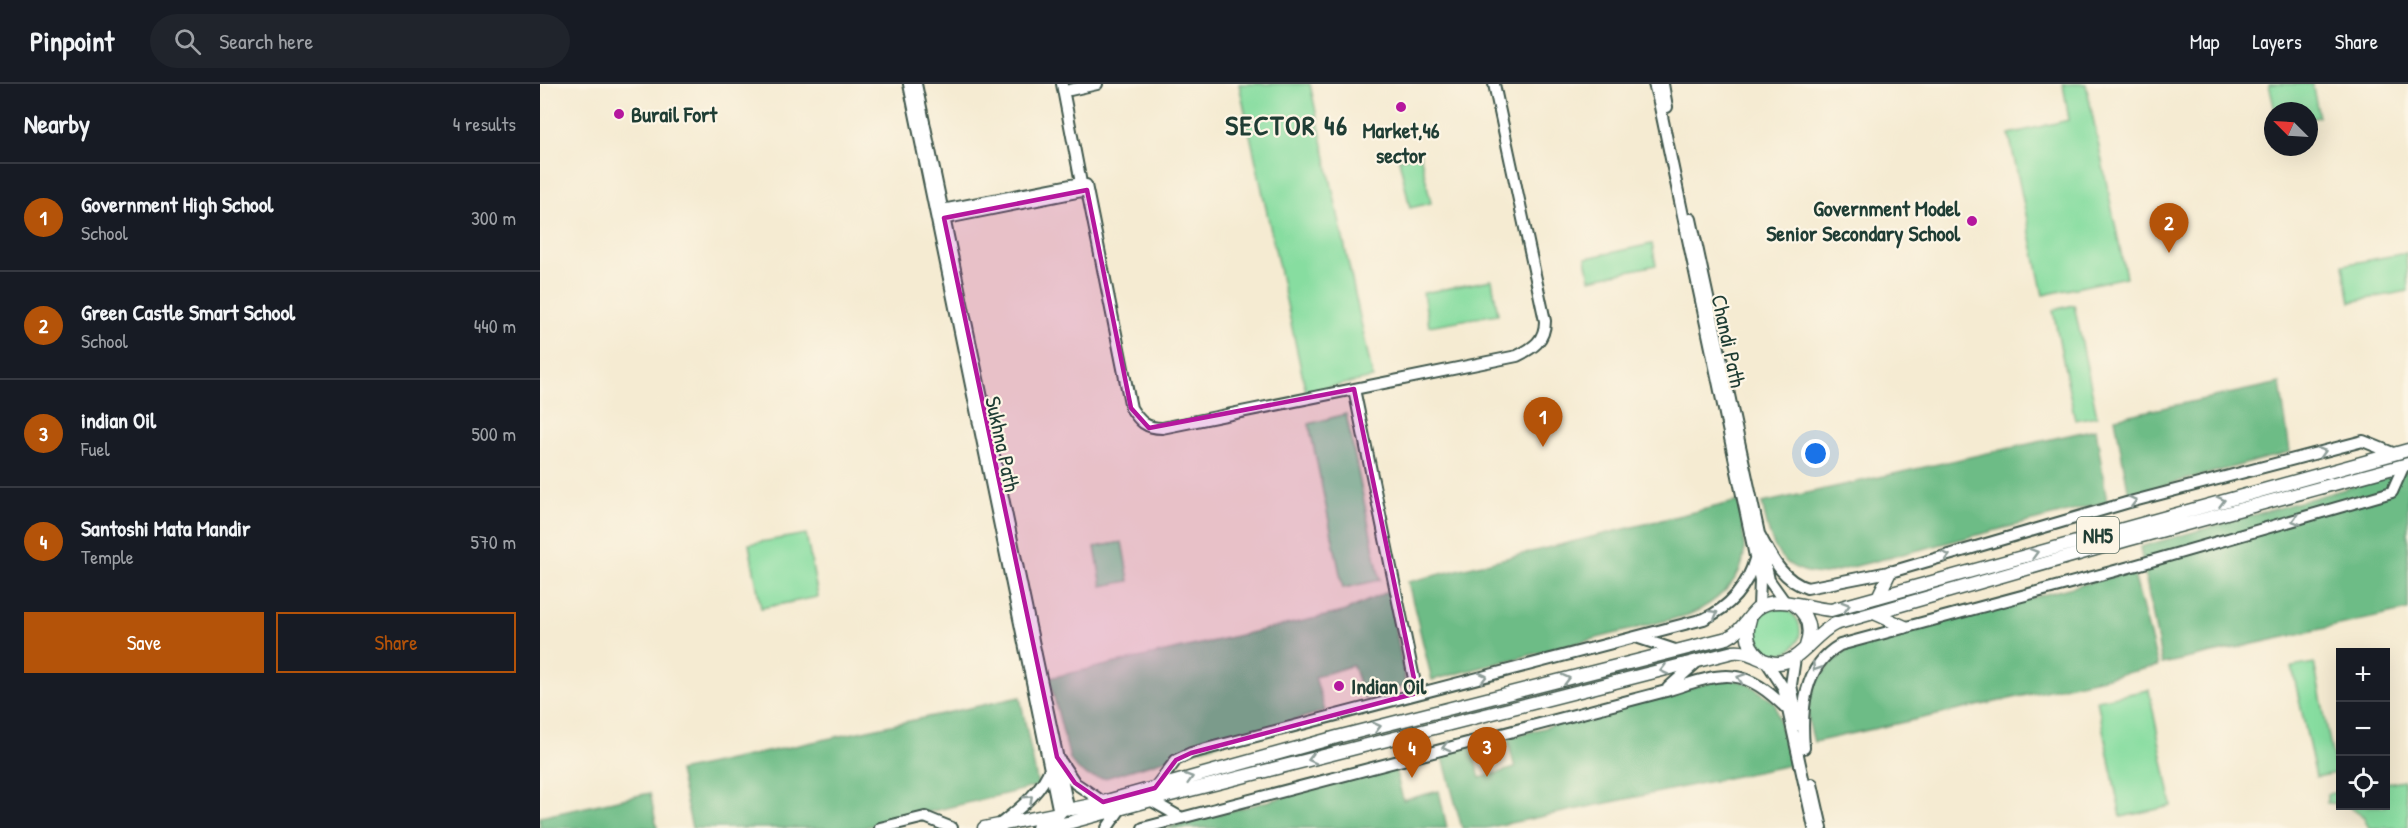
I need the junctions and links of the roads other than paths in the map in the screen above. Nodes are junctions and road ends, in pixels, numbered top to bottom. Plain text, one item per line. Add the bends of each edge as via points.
1 (909, 84) edge
2 (916, 84) edge
3 (1097, 84) edge
4 (1654, 84) edge
5 (1664, 84) edge
6 (1065, 86) edge
7 (1497, 86) edge
8 (1084, 187) junction
9 (939, 215) junction
10 (1354, 389) junction
11 (2408, 450) edge
12 (2395, 454) junction
13 (2406, 464) edge
14 (1758, 532) junction
15 (1755, 560) junction
16 (1890, 572) junction
17 (1878, 597) junction
18 (1786, 602) junction
19 (1756, 611) junction
20 (1874, 613) junction
21 (1905, 627) junction
22 (1638, 638) junction
23 (1804, 648) junction
24 (1678, 651) junction
25 (1795, 658) junction
26 (1763, 659) junction
27 (1697, 662) junction
28 (1666, 691) junction
29 (1417, 693) junction
30 (1788, 711) junction
31 (1804, 748) junction
32 (1054, 761) junction
33 (1155, 788) junction
34 (1150, 800) junction
35 (1103, 802) junction
36 (1121, 808) junction
37 (1180, 817) junction
38 (1067, 819) edge
39 (999, 825) junction
40 (880, 828) edge
41 (952, 828) edge
42 (984, 828) edge
43 (1038, 828) edge
44 (1107, 828) edge
45 (1143, 828) edge
46 (1814, 828) edge
47 (1822, 828) edge

1 - 9 street, Sukhna Path
2 - 9 street, Sukhna Path
3 - 6 street
4 - 15 street, Chandi Path
5 - 14 street, Chandi Path
6 - 8 street
7 - 10 street via 1545,321 1542,338 1534,348 1517,356
8 - 9 street
8 - 10 street via 1131,408 1149,428 1181,425
9 - 32 street, Sukhna Path
10 - 29 street
11 - 12 highway, NH5
16 -> 12 street via 2126,503 2363,441
17 -> 12 highway, NH5
13 - 20 highway, NH5
13 -> 21 street via 2392,492
14 - 16 street via 1783,574 1807,588
14 - 18 street, Chandi Path via 1769,579
15 - 19 street, Chandi Path via 1760,580
22 -> 15 street via 1719,611 1743,588
16 - 17 highway
18 -> 17 highway, NH5 via 1831,610
18 - 19 highway, NH5 via 1773,601
18 - 23 highway via 1798,608 1808,622
19 - 24 highway via 1727,638
19 - 26 highway via 1747,630 1748,641
20 - 21 highway
20 - 23 highway, NH5 via 1834,624
21 -> 31 street via 1846,642 1818,662 1805,700
22 - 24 street
29 -> 22 street
23 - 25 highway, NH5
33 -> 24 highway via 1336,737
25 - 26 highway via 1782,663
25 - 31 street via 1791,685
26 - 27 highway via 1738,652
26 - 30 street via 1783,687
27 - 28 street
27 -> 34 highway
30 -> 28 street via 1764,689 1731,674
28 -> 37 street
29 - 33 street via 1191,753 1176,760
30 - 46 street
31 - 47 street
32 - 35 street via 1075,783
32 - 38 street, Sukhna Path
39 -> 32 street via 1035,794
33 - 35 highway
34 - 36 highway
34 - 37 street
35 - 38 highway
36 - 38 highway
36 - 44 street
37 - 45 street
38 - 39 highway
38 - 43 highway
39 - 42 highway
40 - 41 street via 925,817

